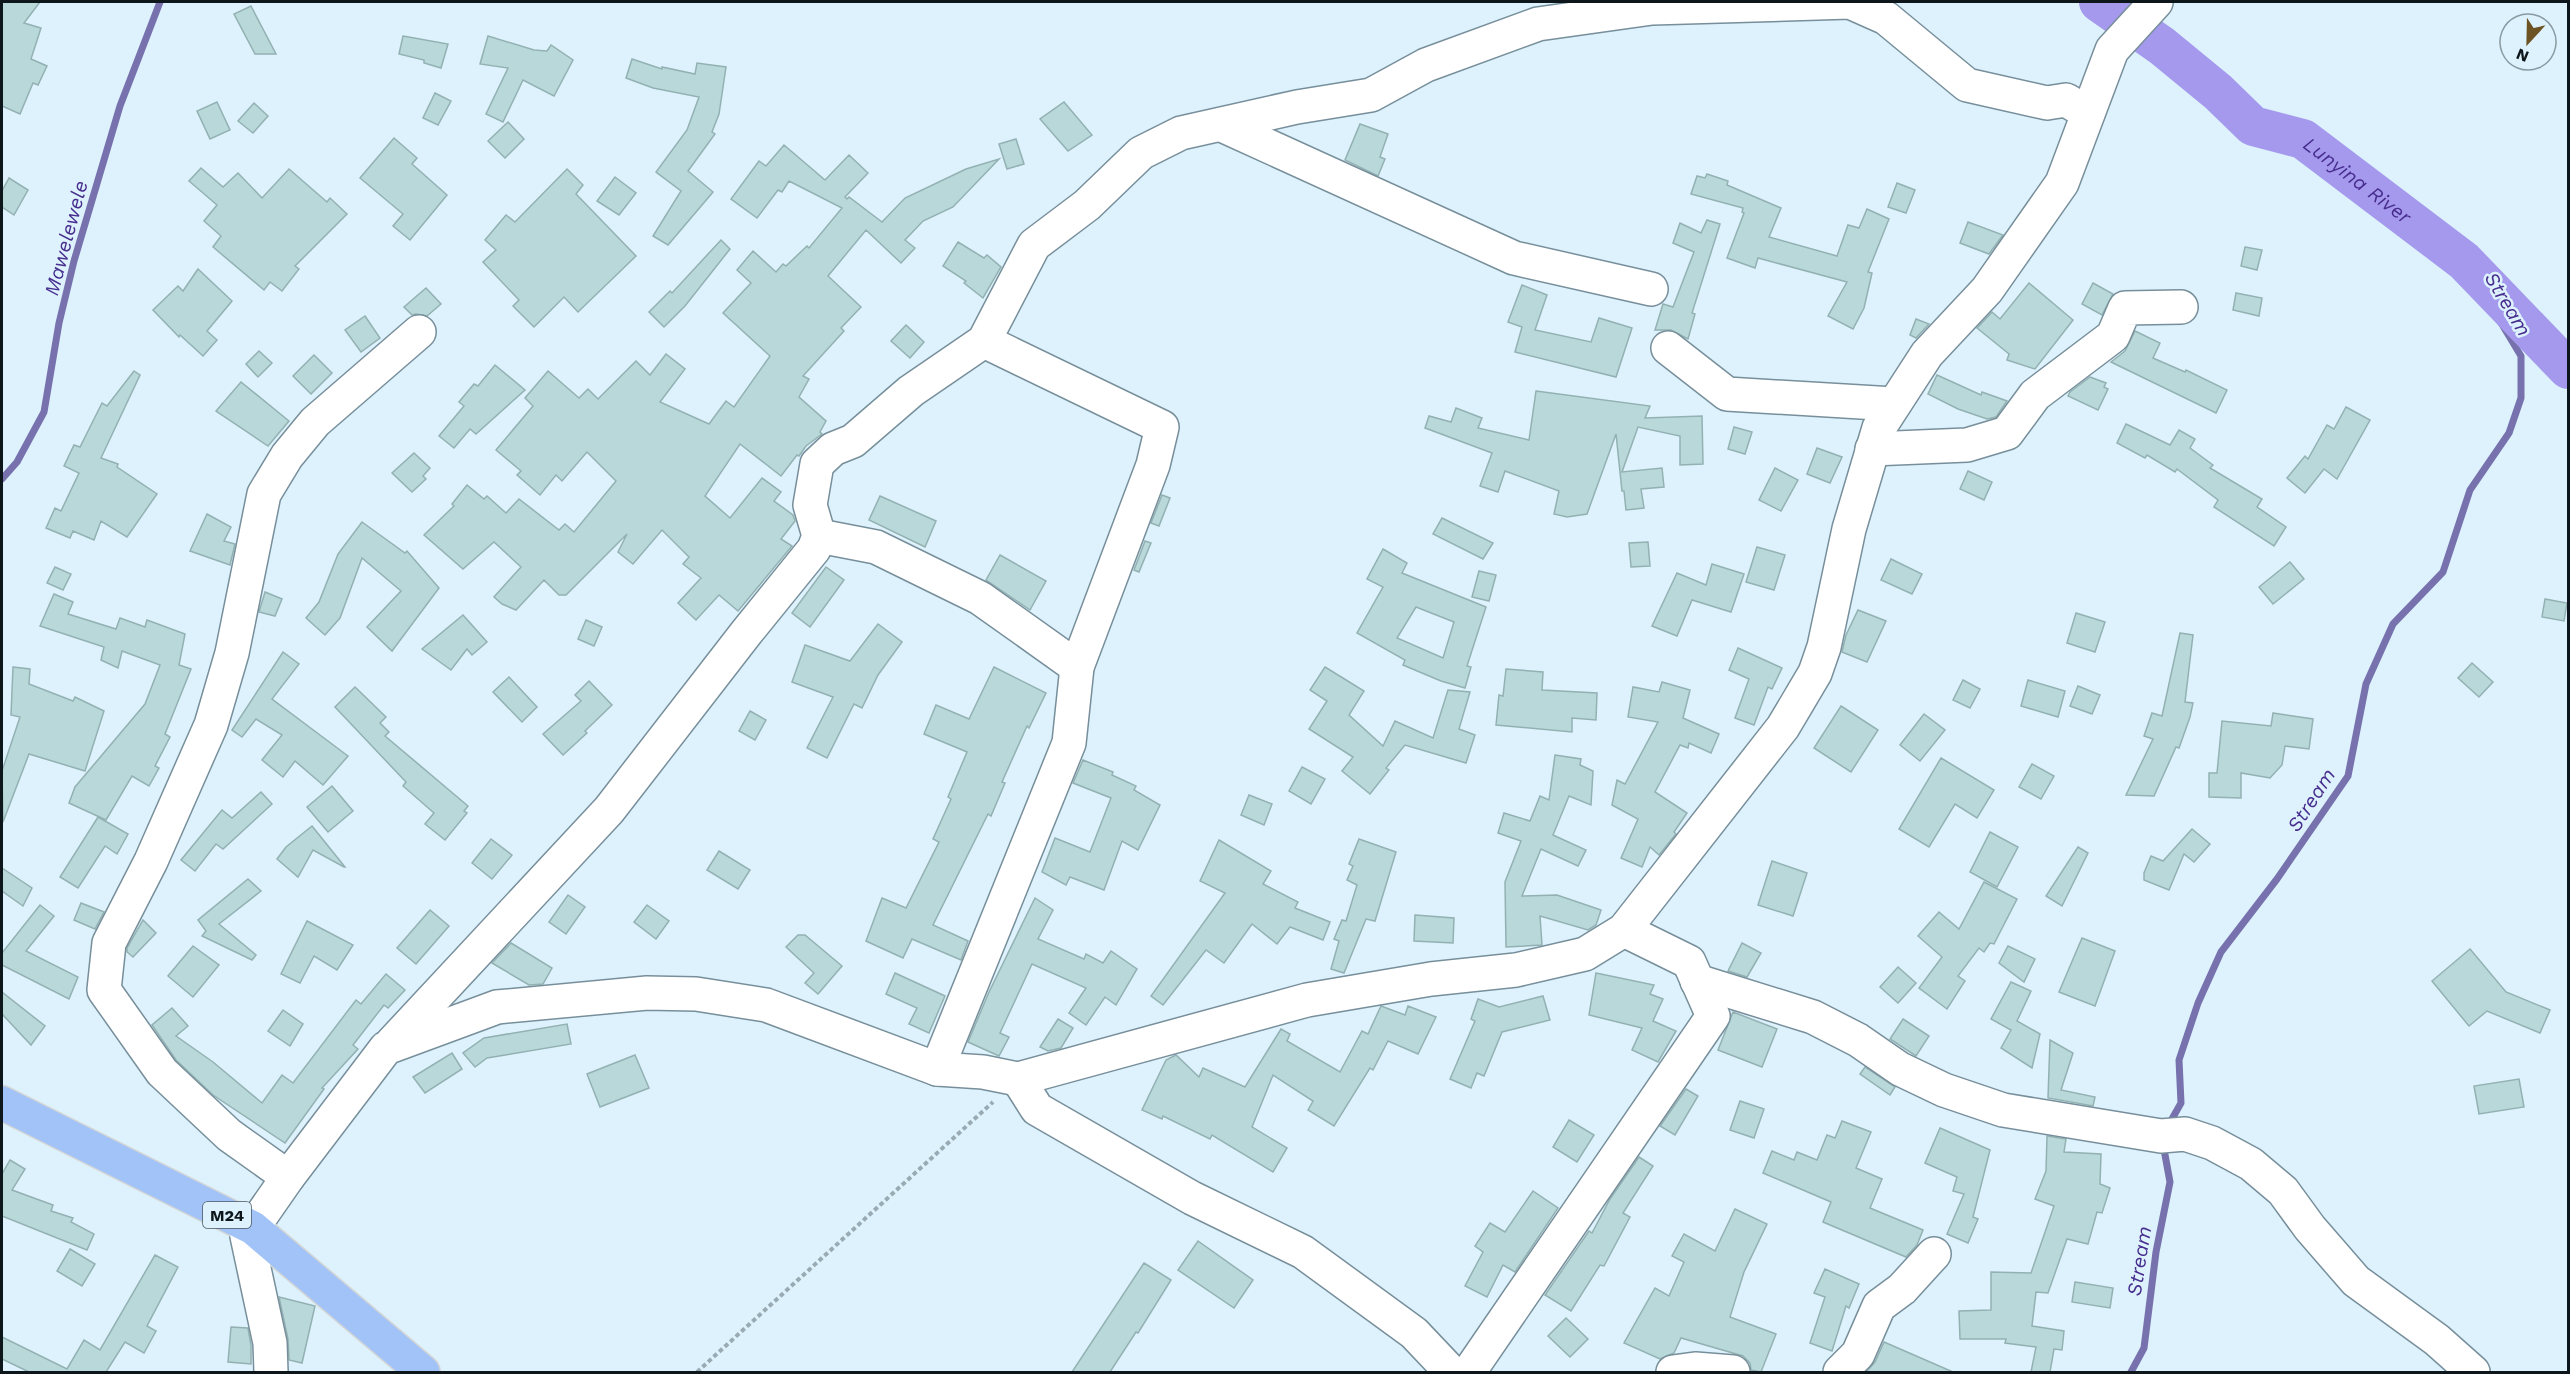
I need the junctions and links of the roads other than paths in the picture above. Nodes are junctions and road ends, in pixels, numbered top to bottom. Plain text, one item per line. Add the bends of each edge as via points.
1 (2156, 2) edge
2 (2088, 112) junction
3 (1222, 125) junction
4 (1651, 289) dead end
5 (2181, 307) dead end
6 (419, 332) dead end
7 (984, 341) junction
8 (1668, 348) dead end
9 (1894, 404) junction
10 (1872, 449) junction
11 (819, 536) junction
12 (1077, 667) junction
13 (1624, 930) junction
14 (1697, 981) junction
15 (386, 1048) junction
16 (937, 1069) junction
17 (1018, 1079) junction
18 (2, 1103) edge
19 (288, 1178) junction
20 (253, 1228) junction
21 (1934, 1254) dead end
22 (271, 1372) edge
23 (423, 1372) edge
24 (1452, 1372) edge
25 (1469, 1372) edge
26 (1673, 1372) edge
27 (1733, 1372) edge
28 (1840, 1372) edge
29 (2473, 1372) edge

1 - 2 street via 2112,51
2 - 3 street via 2066,100 2047,104 1967,85 1886,18 1850,2 1652,8 1538,24 1426,65 1371,95
2 - 9 street via 2062,183 1987,290 1927,354
3 - 4 street via 1514,258
3 - 7 street via 1181,133 1141,153 1087,205 1034,245
5 - 10 street via 2125,308 2113,336 2035,395 2007,433 1968,445
6 - 19 street via 315,422 287,456 264,494 232,653 211,726 151,861 109,943 104,990 162,1072 229,1135
7 - 11 street via 911,391 853,441 833,449 817,464 810,505
7 - 12 street via 1162,427 1153,465
8 - 9 street via 1727,394
9 - 10 street
10 - 13 street via 1848,529 1815,673 1783,727
11 - 12 street via 876,547 980,598
11 - 15 street via 814,549 609,810
12 - 16 street via 1069,743
13 - 14 street via 1689,962
13 - 17 street via 1585,954 1516,970 1307,1000
14 - 25 street via 1713,1017
14 - 29 street via 1813,1017 1858,1040 1900,1069 1944,1090 2003,1110 2161,1136 2185,1134 2212,1143 2251,1164 2283,1191 2356,1281 2438,1340
15 - 16 street via 497,1007 647,993 696,994 765,1005
15 - 19 street
16 - 17 street
17 - 24 street via 1036,1109 1192,1198 1302,1252 1414,1333
18 - 20 main road, M24
19 - 20 street
20 - 22 street via 247,1236 248,1250 270,1343
20 - 23 main road, M24
21 - 28 street via 1880,1306 1858,1353
26 - 27 street

